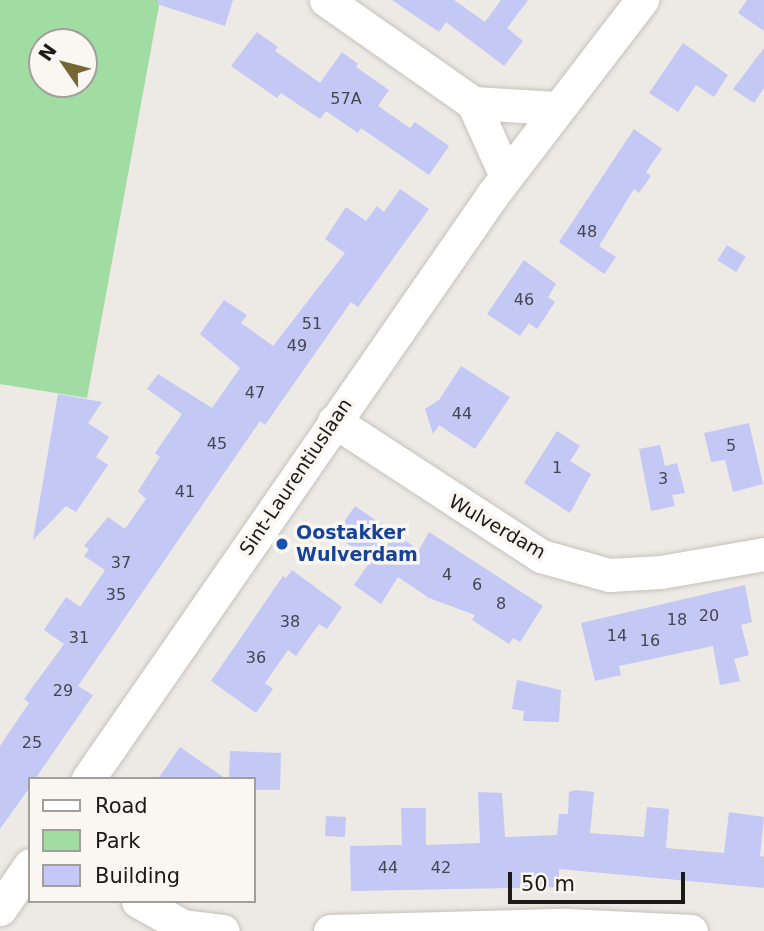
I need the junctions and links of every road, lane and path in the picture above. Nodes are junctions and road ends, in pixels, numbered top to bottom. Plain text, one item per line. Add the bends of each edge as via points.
1 (326, 0) edge
2 (642, 0) edge
3 (473, 103) junction
4 (556, 108) junction
5 (506, 176) junction
6 (334, 422) junction
7 (764, 554) edge
8 (89, 777) edge
9 (28, 868) edge
10 (142, 903) edge
11 (0, 909) edge
12 (223, 931) edge
13 (330, 931) edge
14 (691, 931) edge

1 - 3 street
2 - 4 street, Sint-Laurentiuslaan
3 - 4 street
3 - 5 street
4 - 5 street, Sint-Laurentiuslaan
5 - 6 street, Sint-Laurentiuslaan
6 - 7 street, Wulverdam via 541,556 609,575 661,572
6 - 8 street, Sint-Laurentiuslaan
9 - 11 street
10 - 12 street via 183,926
13 - 14 street via 565,925

